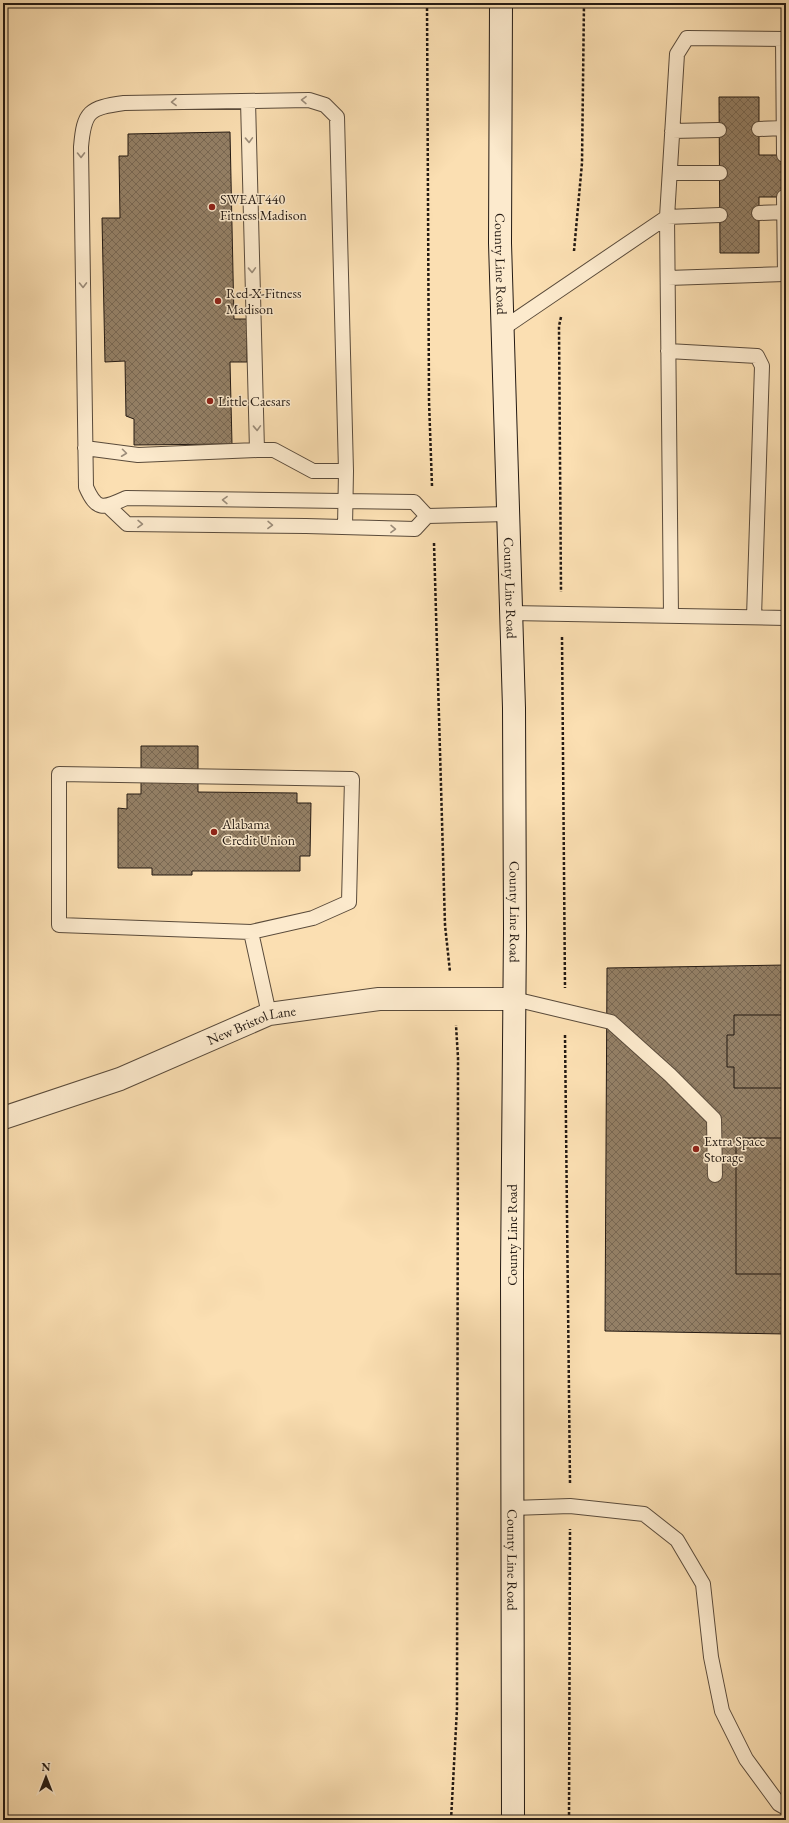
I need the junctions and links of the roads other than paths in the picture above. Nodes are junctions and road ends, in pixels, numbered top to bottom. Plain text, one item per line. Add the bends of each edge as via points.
1 (501, 3) edge
2 (784, 39) edge
3 (248, 101) junction
4 (783, 128) junction
5 (759, 129) dead end
6 (719, 130) dead end
7 (672, 132) junction
8 (784, 155) dead end
9 (670, 173) junction
10 (720, 173) dead end
11 (784, 198) dead end
12 (784, 212) junction
13 (759, 213) dead end
14 (720, 215) dead end
15 (667, 217) junction
16 (668, 278) junction
17 (502, 329) junction
18 (668, 351) junction
19 (85, 448) junction
20 (257, 450) junction
21 (346, 471) junction
22 (345, 502) junction
23 (108, 506) junction
24 (508, 514) junction
25 (430, 516) junction
26 (345, 527) junction
27 (511, 613) junction
28 (671, 615) junction
29 (754, 617) junction
30 (786, 618) edge
31 (251, 932) junction
32 (514, 1000) junction
33 (269, 1014) junction
34 (3, 1118) edge
35 (715, 1175) dead end
36 (513, 1508) junction
37 (786, 1808) edge
38 (513, 1820) edge

1 - 17 main road, County Line Road
2 - 4 lane
2 - 7 lane via 687,38 677,54
3 -> 19 lane via 124,103 101,106 89,114 83,128 81,147
3 -> 20 lane
21 -> 3 lane via 337,117 325,105 309,100
4 - 5 lane
4 - 8 lane
6 - 7 lane
7 - 9 lane
9 - 10 lane
9 - 15 lane
11 - 12 lane
12 - 13 lane
12 - 16 lane via 785,274
14 - 15 lane
15 - 16 lane
15 - 17 lane
16 - 18 lane
17 - 24 main road, County Line Road
18 - 28 lane
18 - 29 lane via 757,356 762,366
19 -> 20 lane via 138,455
19 - 23 lane via 86,487 91,499 98,505
20 - 21 lane via 274,450 313,471
21 - 22 lane
22 -> 23 lane via 126,498
22 - 25 lane via 414,502
22 - 26 lane
23 -> 26 lane via 127,524
24 - 25 lane
24 - 27 main road, County Line Road
26 -> 25 lane via 414,529
27 - 28 lane
27 - 32 main road, County Line Road via 514,708
28 - 29 lane
29 - 30 lane
31 - 31 lane via 313,918 349,902 352,779 59,774 59,924
31 - 33 lane
32 - 33 main road, New Bristol Lane via 379,1000
32 - 35 lane via 611,1022 714,1119
32 - 36 main road, County Line Road
33 - 34 main road, New Bristol Lane via 120,1079
36 - 37 lane via 570,1506 644,1514 677,1540 703,1584 711,1657 722,1711 746,1759 779,1804
36 - 38 main road, County Line Road

